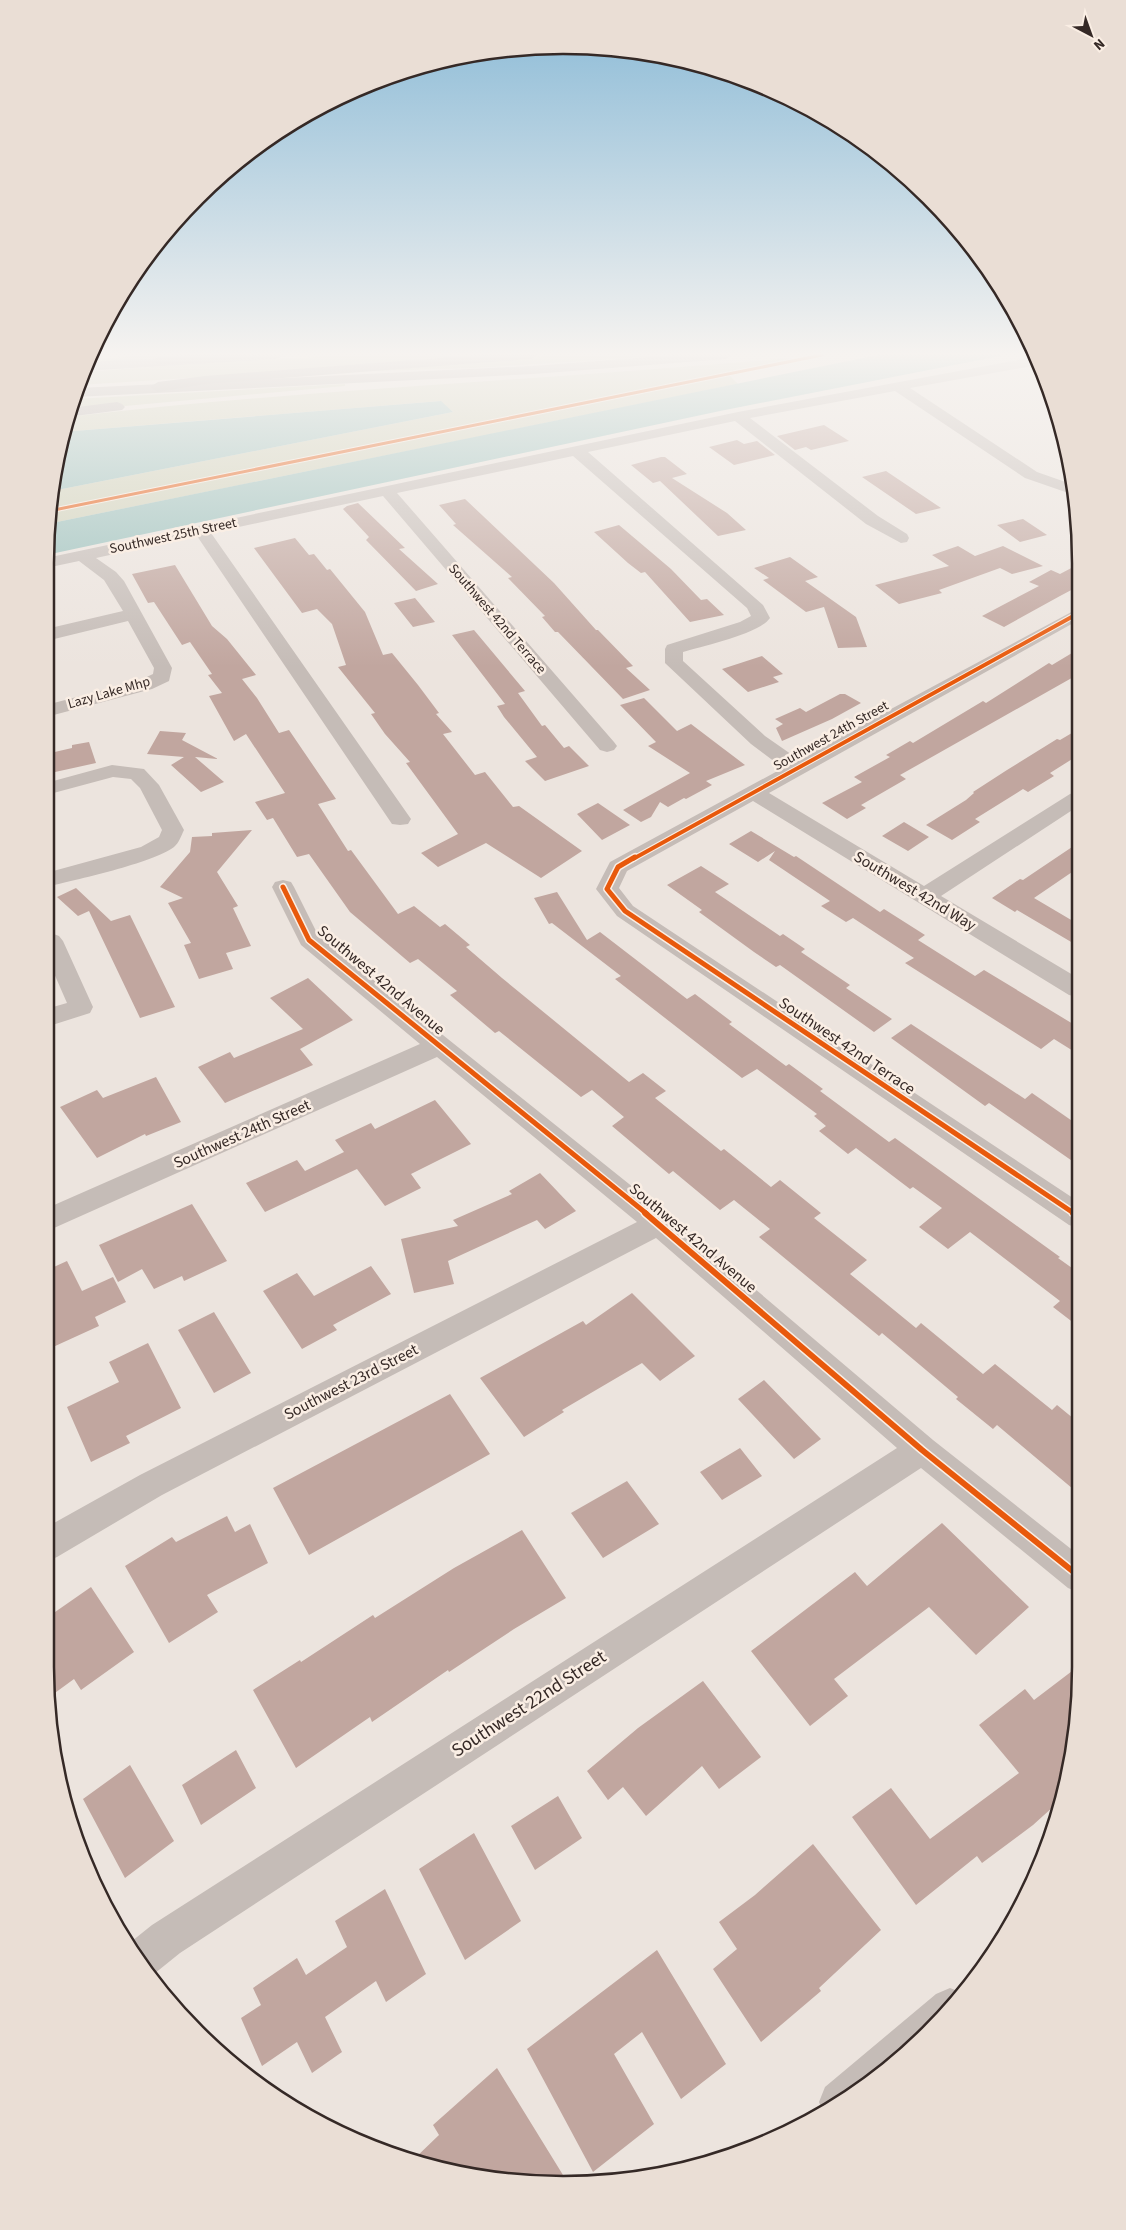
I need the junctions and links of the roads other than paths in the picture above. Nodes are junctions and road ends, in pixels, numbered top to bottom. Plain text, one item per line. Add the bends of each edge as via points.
1 (539, 459) edge
2 (586, 459) edge
3 (793, 459) edge
4 (1006, 459) edge
5 (1066, 487) edge
6 (387, 491) junction
7 (201, 530) junction
8 (900, 538) dead end
9 (81, 555) junction
10 (54, 561) edge
11 (134, 614) junction
12 (1072, 617) edge
13 (54, 634) edge
14 (54, 709) edge
15 (607, 746) dead end
16 (797, 768) junction
17 (54, 787) edge
18 (753, 792) junction
19 (1072, 808) edge
20 (400, 819) dead end
21 (54, 878) edge
22 (283, 887) dead end
23 (607, 889) joint
24 (923, 897) junction
25 (54, 948) edge
26 (1072, 985) edge
27 (54, 1015) edge
28 (439, 1046) junction
29 (1072, 1212) edge
30 (54, 1217) edge
31 (659, 1224) junction
32 (922, 1450) junction
33 (54, 1541) edge
34 (1072, 1571) edge
35 (145, 1957) edge

1 - 6 street, Southwest 25th Street
2 - 16 street via 754,605 761,618 746,626 674,649 674,663 758,740
3 - 8 street
4 - 5 street via 1031,474
6 - 7 street, Southwest 25th Street
6 - 15 street, Southwest 42nd Terrace
7 - 9 street, Southwest 25th Street
7 - 20 street
9 - 10 street, Southwest 25th Street
9 - 11 street, Lazy Lake Mhp via 110,576
11 - 13 street
11 - 14 street, Lazy Lake Mhp via 163,668 162,677 145,685
12 - 16 street, Southwest 24th Street
16 - 18 street, Southwest 24th Street
17 - 21 street via 112,772 137,773 148,785 173,830 168,841 149,852
18 - 23 street, Southwest 24th Street via 618,867
18 - 24 street, Southwest 42nd Way
19 - 24 street
22 - 28 street, Southwest 42nd Avenue via 309,940
23 - 29 street, Southwest 42nd Terrace via 625,912
24 - 26 street, Southwest 42nd Way
25 - 27 street via 81,1007
28 - 30 street, Southwest 24th Street
28 - 31 street, Southwest 42nd Avenue
31 - 32 street, Southwest 42nd Avenue
31 - 33 street, Southwest 23rd Street via 151,1485
32 - 34 street, Southwest 42nd Avenue
32 - 35 street, Southwest 22nd Street via 166,1939

